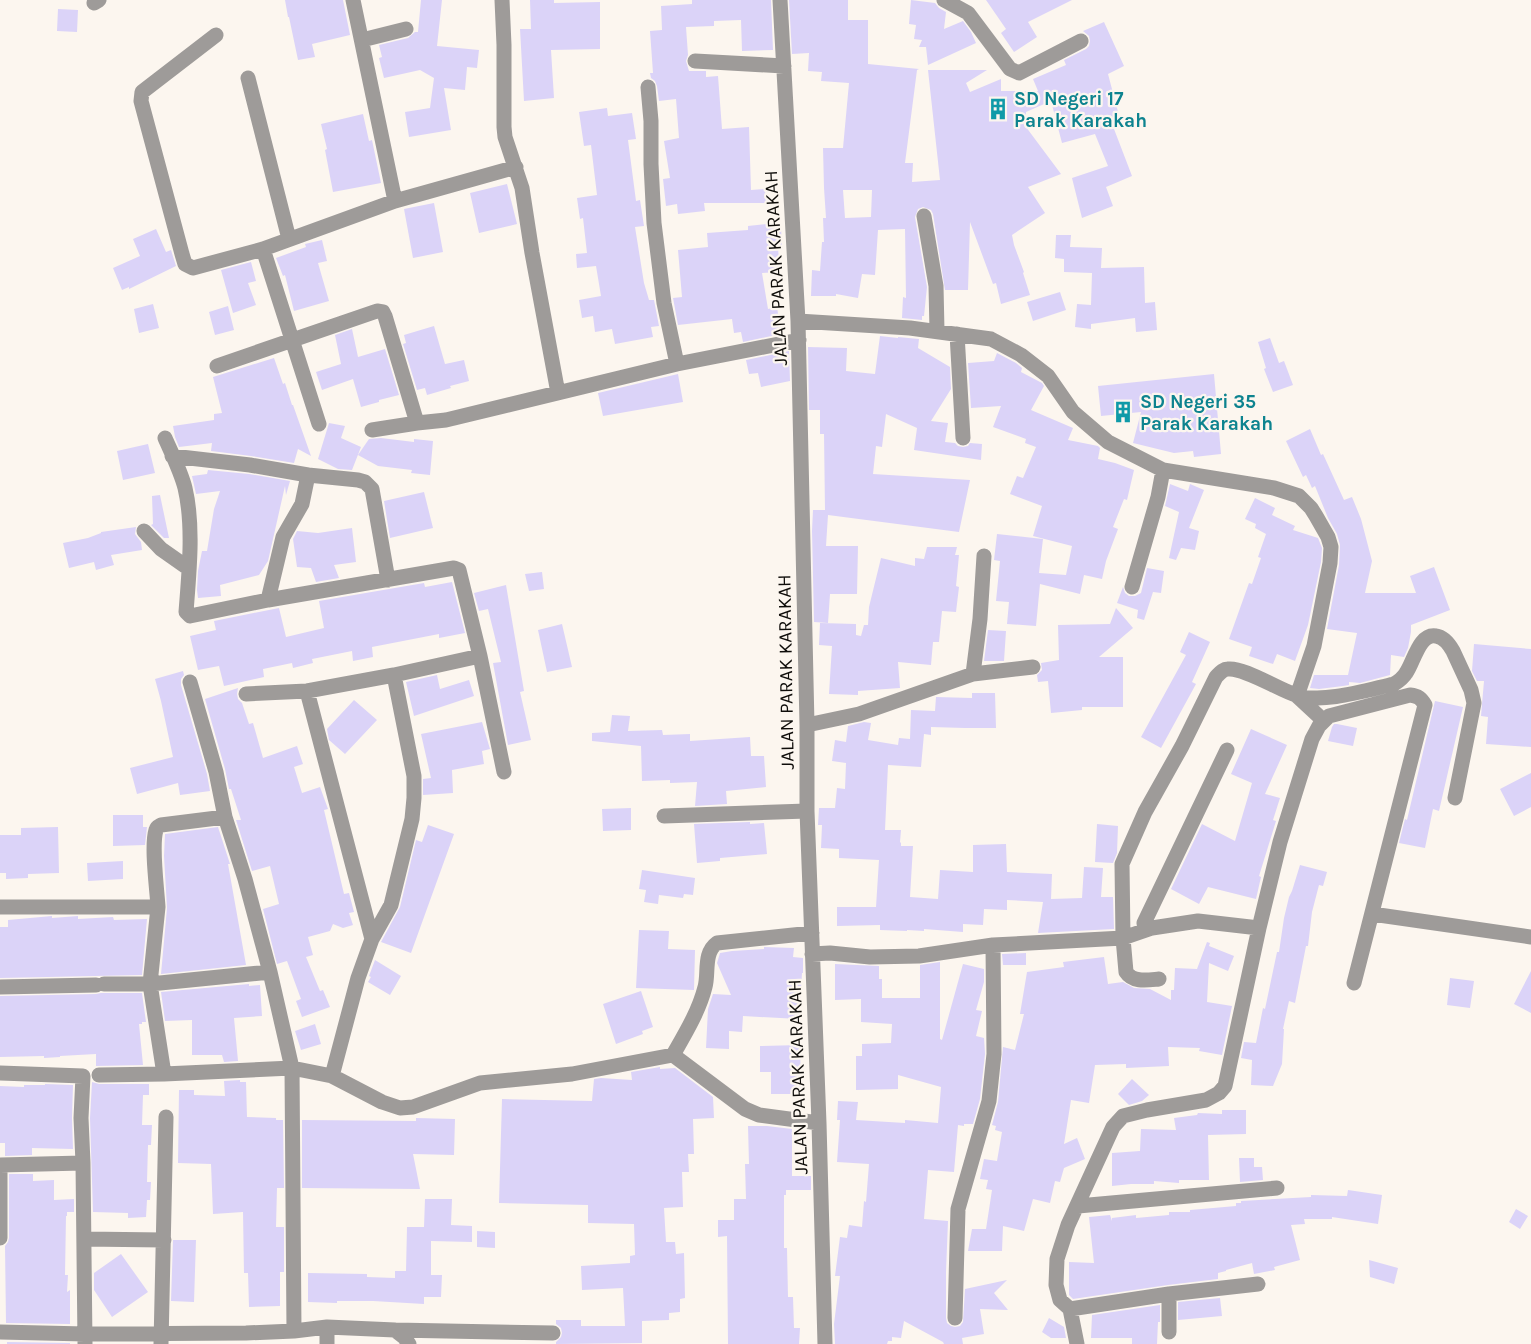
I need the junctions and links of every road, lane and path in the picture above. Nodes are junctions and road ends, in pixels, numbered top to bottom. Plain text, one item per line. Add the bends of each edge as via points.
1 (354, 0) edge
2 (502, 0) edge
3 (780, 0) edge
4 (944, 0) edge
5 (406, 30) dead end
6 (216, 35) dead end
7 (362, 40) junction
8 (1081, 41) dead end
9 (695, 61) dead end
10 (784, 66) junction
11 (248, 78) dead end
12 (648, 87) dead end
13 (516, 167) junction
14 (395, 201) junction
15 (924, 216) dead end
16 (289, 239) junction
17 (263, 249) junction
18 (798, 321) junction
19 (937, 331) junction
20 (957, 334) junction
21 (799, 340) junction
22 (292, 341) junction
23 (677, 364) junction
24 (217, 366) dead end
25 (558, 393) junction
26 (417, 423) junction
27 (319, 424) dead end
28 (372, 430) dead end
29 (165, 438) dead end
30 (963, 438) dead end
31 (172, 456) junction
32 (1163, 470) junction
33 (308, 475) junction
34 (144, 531) dead end
35 (984, 556) dead end
36 (188, 568) junction
37 (388, 580) junction
38 (1132, 587) dead end
39 (268, 600) junction
40 (480, 656) junction
41 (1033, 667) dead end
42 (973, 674) junction
43 (394, 675) junction
44 (190, 682) dead end
45 (308, 691) junction
46 (246, 694) dead end
47 (1297, 696) junction
48 (1324, 720) junction
49 (807, 725) junction
50 (1227, 750) dead end
51 (504, 772) dead end
52 (1455, 798) dead end
53 (807, 811) junction
54 (664, 816) dead end
55 (225, 817) junction
56 (0, 907) edge
57 (158, 907) junction
58 (1372, 914) junction
59 (1259, 928) junction
60 (1145, 930) junction
61 (812, 932) junction
62 (1531, 936) edge
63 (372, 938) junction
64 (1123, 938) junction
65 (993, 946) junction
66 (812, 954) junction
67 (270, 972) junction
68 (1159, 979) dead end
69 (1354, 983) dead end
70 (150, 984) junction
71 (0, 987) edge
72 (673, 1055) junction
73 (292, 1068) junction
74 (0, 1074) edge
75 (164, 1074) junction
76 (99, 1075) dead end
77 (332, 1076) junction
78 (166, 1117) dead end
79 (819, 1122) junction
80 (83, 1163) junction
81 (0, 1165) edge
82 (1277, 1188) dead end
83 (1078, 1206) junction
84 (0, 1238) edge
85 (84, 1239) junction
86 (164, 1240) junction
87 (1258, 1284) dead end
88 (1169, 1294) junction
89 (1070, 1309) junction
90 (955, 1318) dead end
91 (327, 1327) junction
92 (396, 1330) junction
93 (294, 1331) junction
94 (0, 1332) edge
95 (1169, 1332) dead end
96 (553, 1333) dead end
97 (85, 1339) edge
98 (161, 1339) edge
99 (246, 1339) edge
100 (327, 1344) edge
101 (409, 1344) edge
102 (825, 1344) edge
103 (1077, 1344) edge

1 - 7 street
2 - 13 street via 504,127
3 - 10 street, JALAN PARAK KARAKAH
4 - 8 street via 968,13 1010,70 1019,73
5 - 7 street
6 - 17 street via 150,84 142,92 141,101 185,264 193,268
7 - 14 street
9 - 10 street
10 - 18 street, JALAN PARAK KARAKAH
11 - 16 street
12 - 23 street via 654,223 664,303
13 - 14 street
13 - 25 street
14 - 16 street
15 - 19 street via 936,286
16 - 17 street
17 - 22 street
18 - 19 street
18 - 21 street, JALAN PARAK KARAKAH
19 - 20 street
20 - 30 street
20 - 32 street via 991,339 1022,355 1048,376 1073,412 1108,442
21 - 23 street
21 - 49 street, JALAN PARAK KARAKAH
22 - 24 street
22 - 26 street via 383,312
22 - 27 street
23 - 25 street
25 - 26 street via 446,420
26 - 28 street
29 - 31 street
31 - 33 street
31 - 36 street via 185,488 190,548
32 - 38 street
32 - 47 street via 1274,488 1299,496 1316,516 1330,542 1330,563 1314,646
33 - 37 street via 358,480 372,489
33 - 39 street via 302,504 283,537
34 - 36 street
35 - 42 street
36 - 39 street via 186,612 190,616
37 - 39 street
37 - 40 street via 454,568 459,570
40 - 43 street
40 - 51 street
41 - 42 street
42 - 49 street via 859,714
43 - 45 street
43 - 63 street via 414,776 413,812 391,904
44 - 55 street via 216,772
45 - 46 street
45 - 63 street
47 - 48 street
47 - 52 street via 1325,698 1394,684 1407,672 1422,640 1440,637 1450,645 1474,704
47 - 64 street via 1231,668 1216,677 1145,812 1122,864
48 - 58 street via 1410,695 1417,696 1425,704
48 - 59 street via 1310,748 1280,842
49 - 53 street, JALAN PARAK KARAKAH
50 - 60 street via 1144,924
53 - 54 street
53 - 61 street, JALAN PARAK KARAKAH
55 - 57 street via 157,827 154,849
55 - 67 street
56 - 57 street
57 - 70 street
58 - 62 street
58 - 69 street
59 - 60 street via 1198,921
59 - 83 street via 1225,1086 1206,1100 1123,1116 1113,1127
60 - 64 street
61 - 66 street, JALAN PARAK KARAKAH
61 - 72 street via 717,943 711,947 705,986 690,1025
63 - 77 street
64 - 65 street
64 - 68 street via 1128,975 1144,981
65 - 66 street via 919,956
65 - 90 street via 994,1054 989,1101 958,1209
66 - 79 street, JALAN PARAK KARAKAH
67 - 70 street
67 - 73 street
70 - 71 street
70 - 75 street
72 - 77 street via 572,1074 480,1083 413,1107 400,1108
72 - 79 street via 745,1109 759,1115
73 - 75 street
73 - 77 street
73 - 93 street
74 - 80 street via 83,1076
75 - 76 street
78 - 86 street
79 - 102 street, JALAN PARAK KARAKAH
80 - 81 street
80 - 85 street
81 - 84 street
82 - 83 street
83 - 89 street via 1057,1259 1056,1285 1060,1300
85 - 86 street
85 - 97 street
86 - 98 street
87 - 88 street
88 - 89 street
88 - 95 street
89 - 103 street
91 - 92 street
91 - 93 street
91 - 100 street
92 - 96 street
92 - 101 street
93 - 99 street
94 - 97 street
97 - 98 street
98 - 99 street

